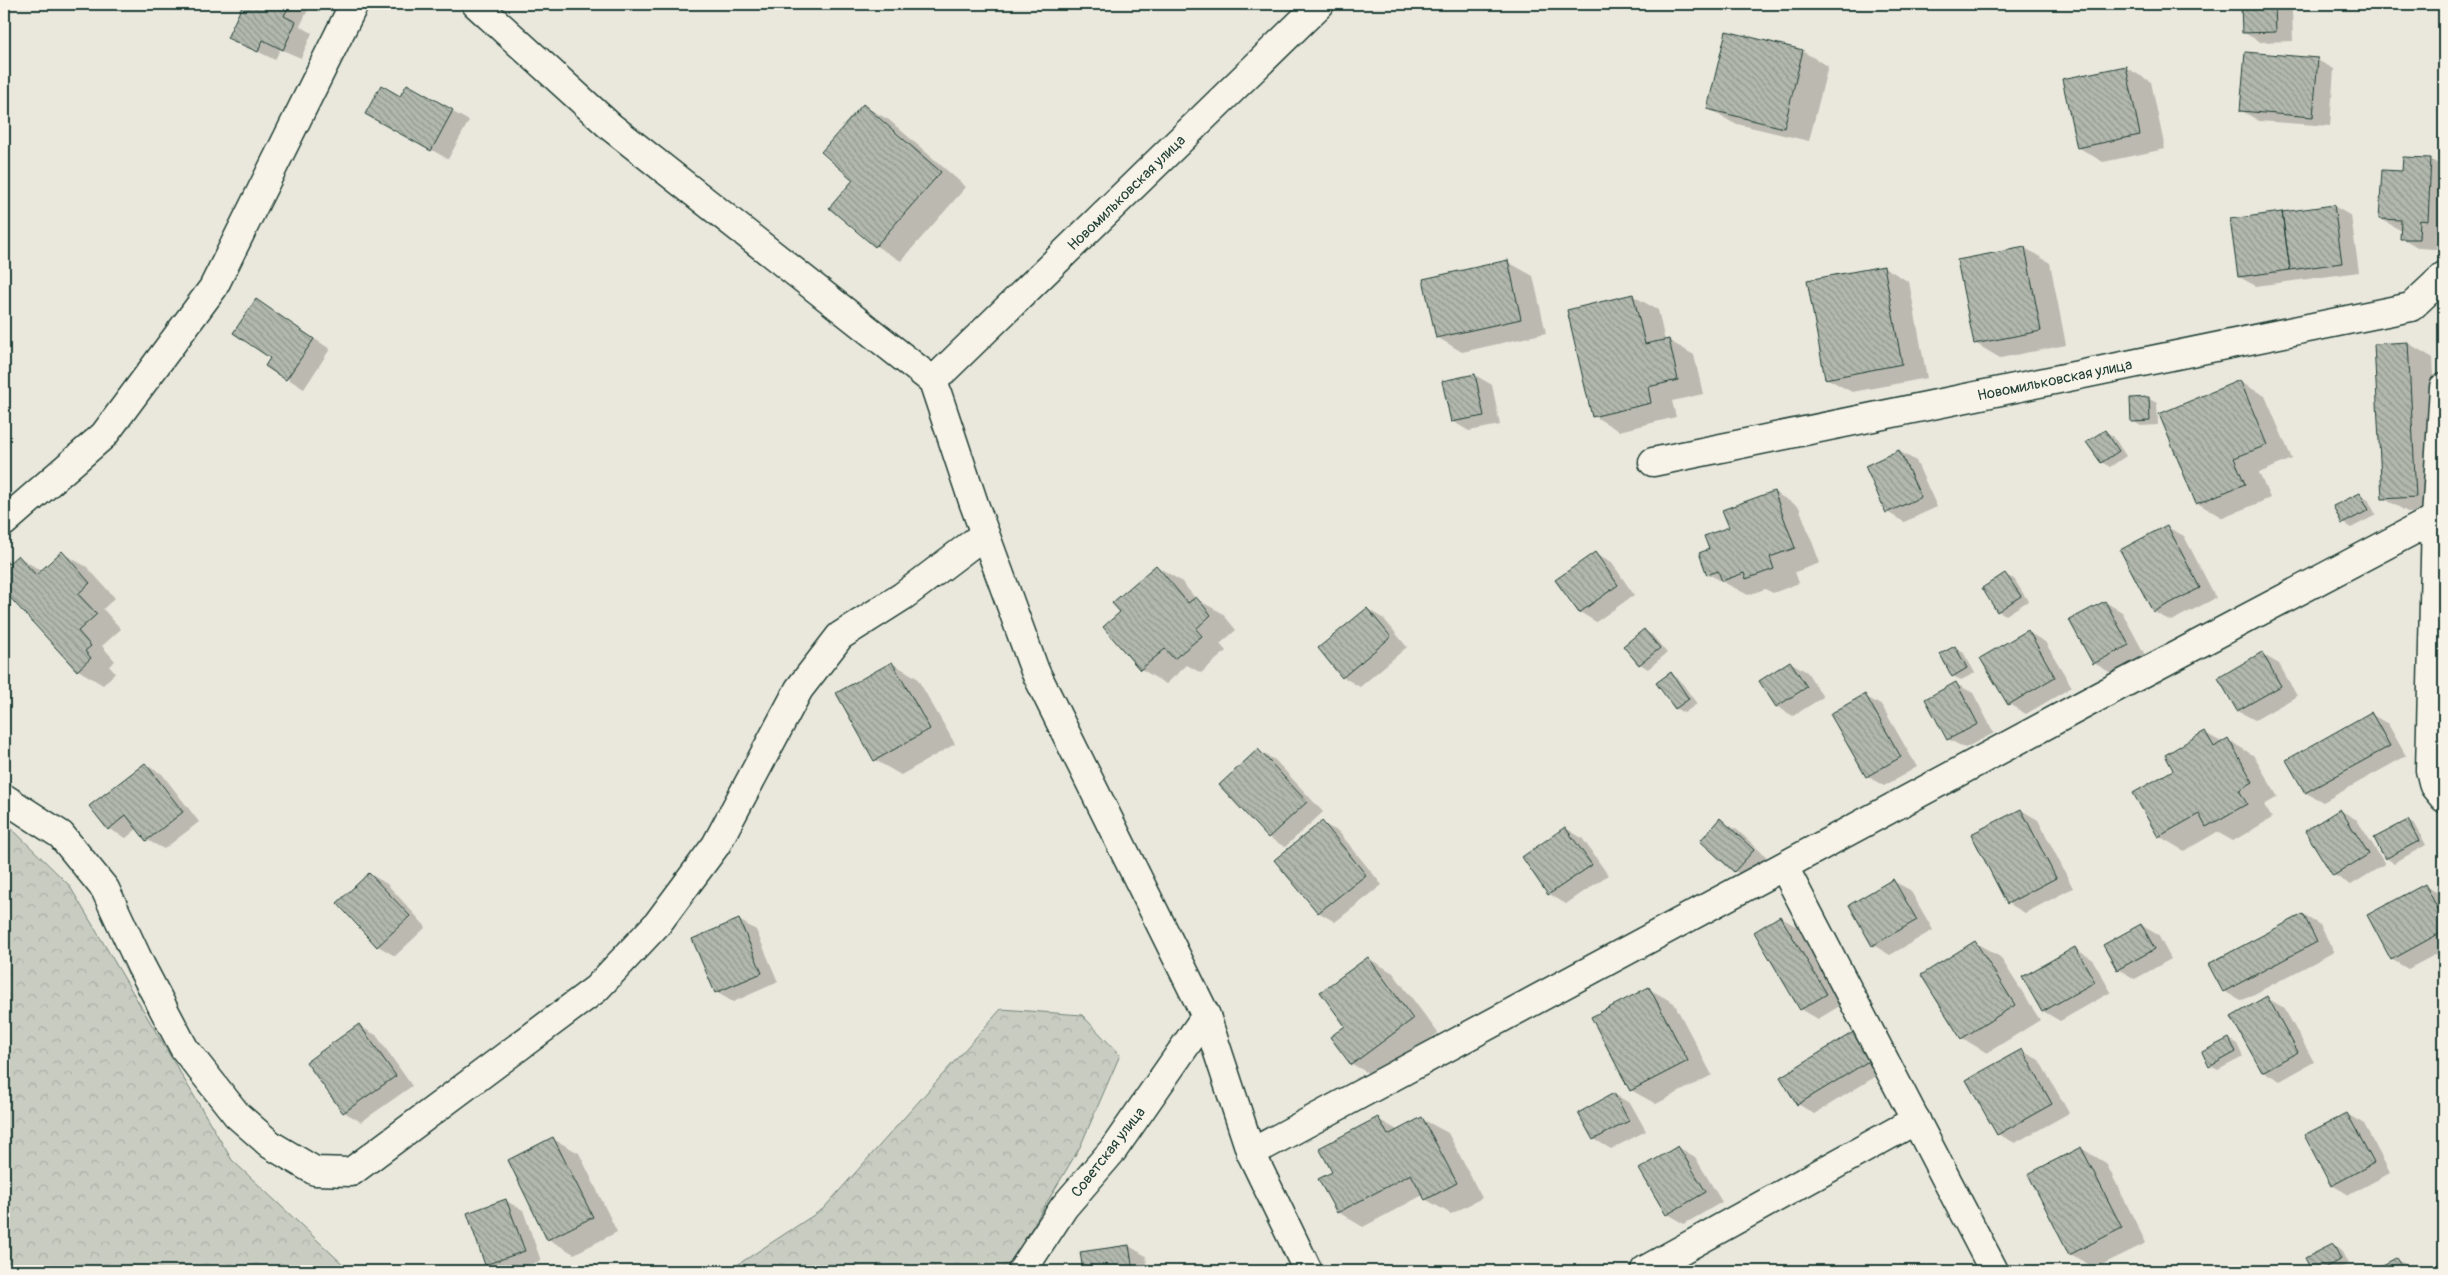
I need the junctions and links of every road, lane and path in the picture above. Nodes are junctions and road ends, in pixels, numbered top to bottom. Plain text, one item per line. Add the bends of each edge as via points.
1 (354, 4) edge
2 (476, 4) edge
3 (1320, 4) edge
4 (2444, 276) edge
5 (933, 380) junction
6 (2444, 387) edge
7 (1653, 462) dead end
8 (2440, 516) edge
9 (4, 522) edge
10 (985, 534) junction
11 (4, 798) edge
12 (2444, 798) edge
13 (1784, 867) junction
14 (1200, 1025) junction
15 (1916, 1120) junction
16 (1251, 1153) junction
17 (1645, 1270) dead end
18 (1022, 1271) edge
19 (1308, 1271) edge
20 (1994, 1271) edge

1 - 9 street via 213,288 104,435
2 - 5 street via 611,127
3 - 5 street, Новомильковская улица
4 - 7 street, Новомильковская улица via 2411,307
5 - 10 street
6 - 8 street
8 - 12 street via 2430,770 2434,786
8 - 13 street via 2094,698
10 - 11 street via 903,596 840,636 799,689 716,845 658,923 596,989 351,1172 314,1171 272,1145 237,1115 184,1048 105,889 61,835
10 - 14 street via 1035,671
13 - 15 street
13 - 16 street
14 - 16 street
14 - 18 street, Советская улица via 1113,1150 1064,1207
15 - 17 street
15 - 20 street
16 - 19 street

